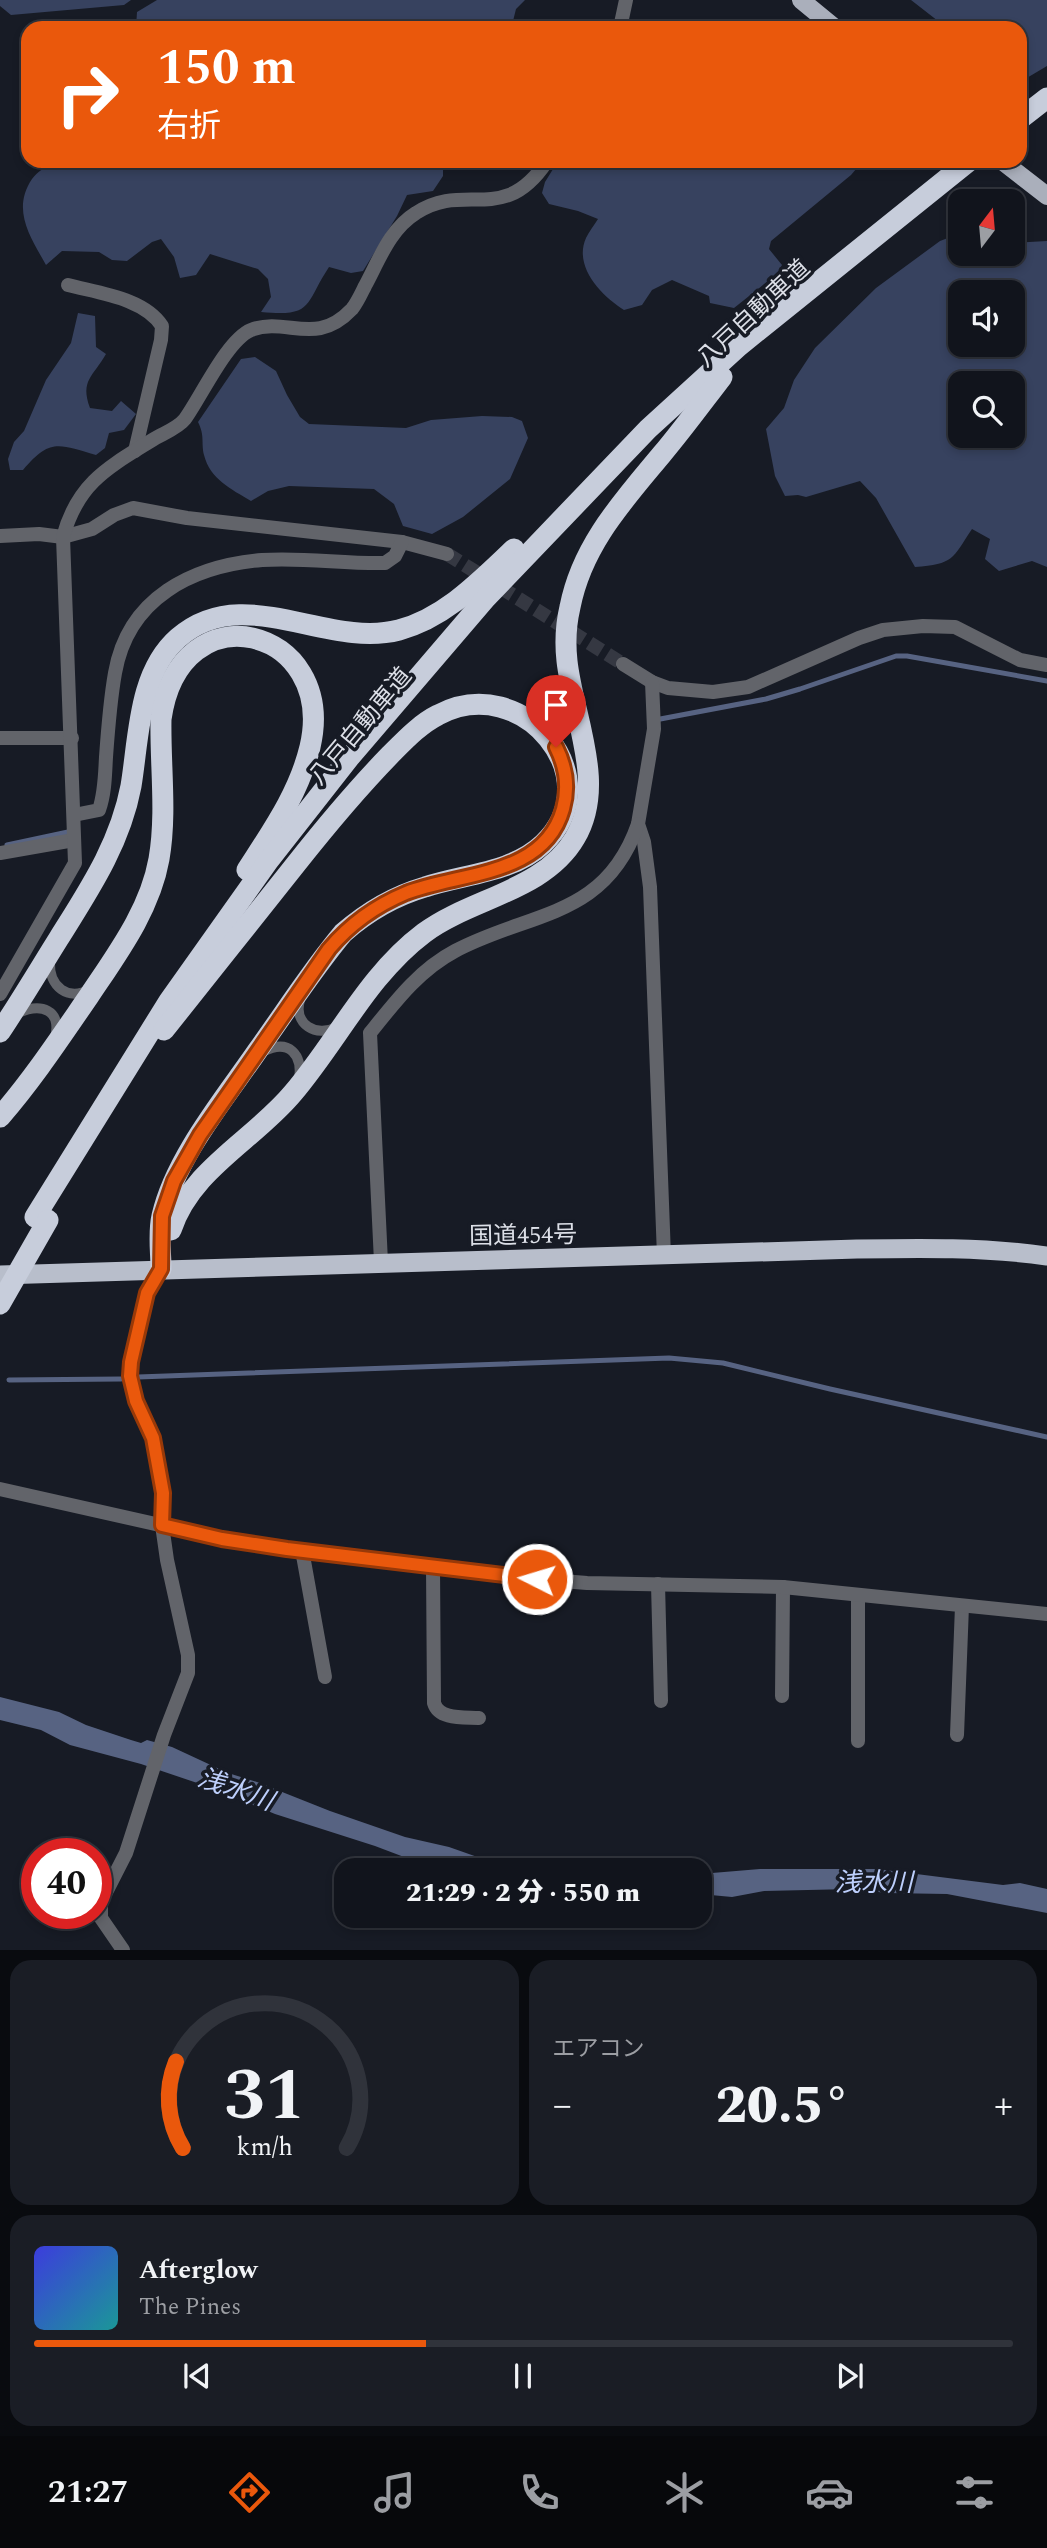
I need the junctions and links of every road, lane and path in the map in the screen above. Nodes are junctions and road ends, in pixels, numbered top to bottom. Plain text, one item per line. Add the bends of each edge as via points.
1 (626, 0) edge
2 (802, 0) edge
3 (622, 21) edge
4 (827, 21) edge
5 (1047, 98) edge
6 (1027, 114) edge
7 (542, 168) edge
8 (959, 168) edge
9 (1012, 168) edge
10 (1047, 196) edge
11 (852, 254) junction
12 (68, 285) dead end
13 (722, 377) junction
14 (649, 429) junction
15 (135, 451) junction
16 (0, 536) edge
17 (63, 537) junction
18 (402, 542) junction
19 (447, 554) tunnel mouth
20 (623, 664) tunnel mouth
21 (1047, 665) edge
22 (652, 682) junction
23 (0, 738) edge
24 (72, 738) junction
25 (74, 815) junction
26 (638, 824) junction
27 (74, 840) junction
28 (0, 853) edge
29 (53, 948) junction
30 (305, 983) junction
31 (97, 985) junction
32 (0, 994) edge
33 (169, 1001) junction
34 (344, 1023) junction
35 (1, 1030) edge
36 (164, 1030) junction
37 (52, 1050) junction
38 (252, 1059) junction
39 (293, 1093) junction
40 (0, 1117) edge
41 (42, 1219) junction
42 (664, 1256) junction
43 (1047, 1256) edge
44 (381, 1262) junction
45 (161, 1269) junction
46 (0, 1278) edge
47 (0, 1304) edge
48 (0, 1489) edge
49 (162, 1525) junction
50 (302, 1550) junction
51 (433, 1567) junction
52 (658, 1584) junction
53 (783, 1587) junction
54 (858, 1595) junction
55 (962, 1606) junction
56 (1047, 1614) edge
57 (325, 1677) dead end
58 (782, 1696) dead end
59 (661, 1702) dead end
60 (479, 1718) dead end
61 (957, 1735) dead end
62 (858, 1741) dead end
63 (123, 1950) edge

1 - 3 street
2 - 4 main road
5 - 6 highway
7 - 15 street via 521,191 502,198 430,205 414,214 393,234 353,308 333,325 317,330 251,330 233,345 183,422
8 - 11 highway, 八戸自動車道
9 - 10 main road
11 - 13 highway, 八戸自動車道
11 - 14 highway, 八戸自動車道 via 738,346
12 - 15 street via 149,311 162,326
13 - 34 highway via 609,518 590,550 570,605 567,662 588,772 586,806 576,836 557,860 538,873 413,942
13 - 36 highway, 八戸自動車道 via 547,551 371,750 268,883
14 - 29 highway via 596,470 465,593 411,626 364,633 236,615 205,622 177,638 159,664 146,697 127,804 114,843
14 - 33 highway, 八戸自動車道 via 486,598 349,758
15 - 17 street via 103,471 87,488 69,516
16 - 17 street
17 - 18 street via 92,529 133,508 187,519
17 - 24 street
18 - 19 street
18 - 25 street via 395,556 384,563 262,560 204,572 161,593 143,611 118,656 99,810
20 - 22 street
21 - 22 street via 1020,660 955,627 923,626 859,638 748,687 690,691
22 - 26 street via 654,729
23 - 24 street
24 - 25 street
25 - 27 street
26 - 42 street via 650,887
26 - 44 street via 621,860 594,890 551,914 476,941 431,966 370,1033
27 - 28 street
27 - 32 street via 75,863
29 - 31 lane via 50,975 60,989 77,993
29 - 35 highway
30 - 34 lane via 299,1006 303,1024 321,1031
30 - 36 highway via 361,917 426,886 509,865 545,842 561,818 567,789 562,760 541,729 522,715 491,705 454,708 422,725 350,796
30 - 38 highway
31 - 33 highway via 132,929 155,877 162,830 161,719 169,686 184,660 200,646 219,638 249,638 277,648 303,674 314,712 310,746 285,810
31 - 37 highway
33 - 41 highway, 八戸自動車道
34 - 39 highway
35 - 37 lane via 18,1013 46,1009 57,1021
36 - 41 highway, 八戸自動車道
37 - 40 highway
38 - 39 lane via 275,1046 294,1052 300,1070
38 - 45 highway via 174,1181 162,1216
39 - 45 highway via 187,1196 174,1220
41 - 46 highway, 八戸自動車道
41 - 47 highway, 八戸自動車道, bridge
42 - 43 highway, 国道454号 via 950,1248
42 - 44 highway, 国道454号
44 - 45 highway, 国道454号
45 - 46 highway, 国道454号
45 - 49 street via 147,1293 130,1376 153,1438 163,1493
48 - 49 street
49 - 50 street
49 - 63 street via 188,1673 126,1853 101,1902 101,1918
50 - 51 street
50 - 57 street
51 - 52 street via 587,1583
51 - 60 street via 436,1710
52 - 53 street
52 - 59 street
53 - 54 street
53 - 58 street
54 - 55 street
54 - 62 street
55 - 56 street
55 - 61 street

